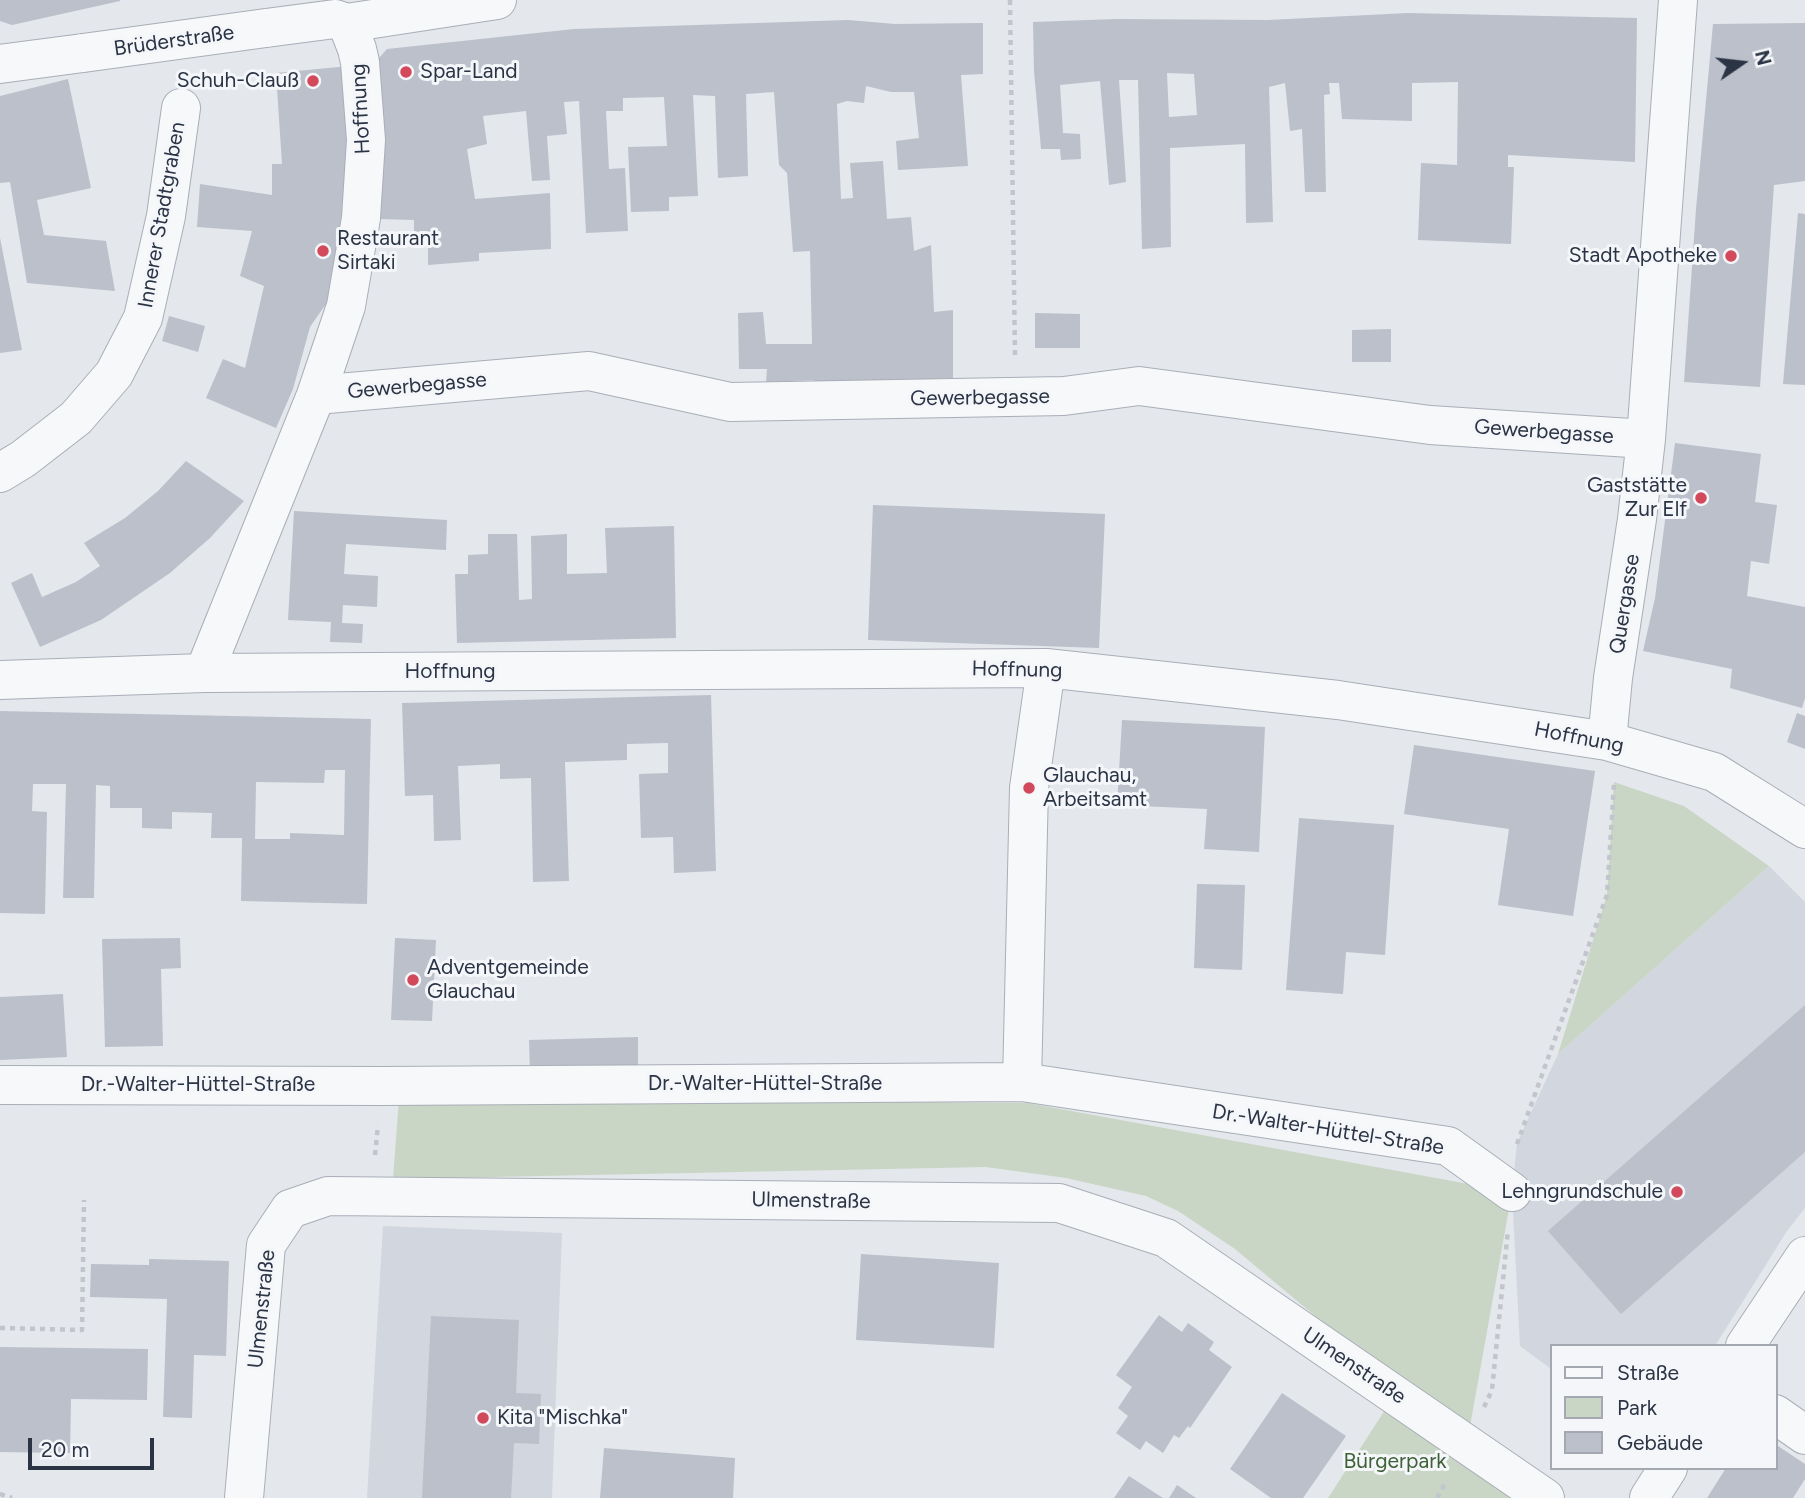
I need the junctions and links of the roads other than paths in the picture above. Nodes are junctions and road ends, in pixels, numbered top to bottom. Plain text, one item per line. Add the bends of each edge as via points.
1 (497, 0) edge
2 (1678, 0) edge
3 (347, 23) junction
4 (0, 64) edge
5 (181, 108) dead end
6 (316, 395) junction
7 (1646, 439) junction
8 (0, 472) edge
9 (1046, 668) junction
10 (204, 673) junction
11 (0, 680) edge
12 (1607, 741) junction
13 (1805, 829) edge
14 (1022, 1082) junction
15 (0, 1085) edge
16 (1512, 1192) road end
17 (1805, 1256) edge
18 (1746, 1344) edge
19 (1777, 1414) edge
20 (1805, 1435) edge
21 (1667, 1470) edge
22 (244, 1498) edge
23 (1545, 1498) edge
24 (1649, 1498) edge

1 - 3 street, Brüderstraße
2 - 7 street, Quergasse
3 - 4 street, Brüderstraße, bridge via 335,19
3 - 6 street, Hoffnung via 360,62 366,140 360,218 346,306
5 - 8 street, Innerer Stadtgraben via 166,216 143,318 114,374 76,418
6 - 7 street, Gewerbegasse via 589,371 730,402 1064,396 1139,386 1430,425
6 - 10 street, Hoffnung
7 - 12 street, Quergasse
9 - 10 street, Hoffnung
9 - 12 street, Hoffnung via 1338,700
9 - 14 street via 1029,788
10 - 11 street, Hoffnung
12 - 13 street, Hoffnung via 1714,772
14 - 15 street, Dr.-Walter-Hüttel-Straße
14 - 16 street, Dr.-Walter-Hüttel-Straße via 1448,1146
17 - 18 street
19 - 20 street
21 - 24 street
22 - 23 street, Ulmenstraße via 266,1245 289,1209 328,1196 1059,1203 1166,1238

